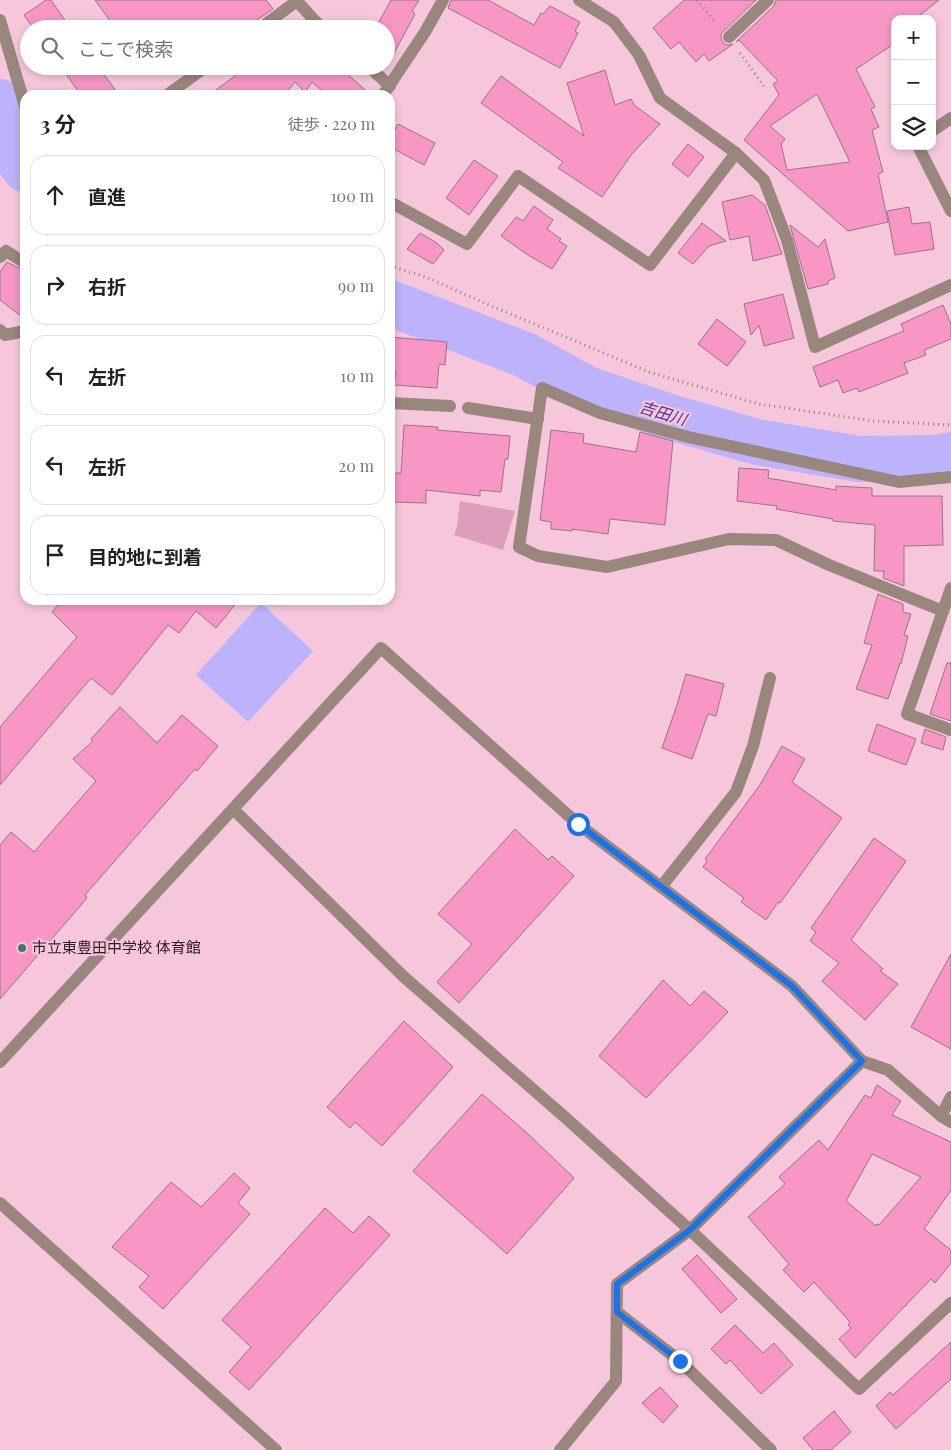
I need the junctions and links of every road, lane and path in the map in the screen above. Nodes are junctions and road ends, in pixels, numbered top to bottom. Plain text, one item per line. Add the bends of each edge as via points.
1 (443, 0) edge
2 (579, 0) edge
3 (768, 0) edge
4 (297, 1) edge
5 (0, 20) edge
6 (271, 20) edge
7 (315, 20) edge
8 (728, 37) dead end
9 (195, 75) edge
10 (375, 75) edge
11 (20, 90) edge
12 (175, 90) edge
13 (386, 90) edge
14 (951, 118) edge
15 (936, 128) edge
16 (920, 150) edge
17 (736, 153) junction
18 (395, 205) edge
19 (951, 211) edge
20 (0, 257) edge
21 (20, 260) edge
22 (395, 268) edge
23 (951, 285) edge
24 (0, 330) edge
25 (20, 332) edge
26 (395, 403) edge
27 (450, 406) dead end
28 (468, 408) dead end
29 (538, 419) junction
30 (951, 425) edge
31 (951, 477) edge
32 (951, 588) edge
33 (943, 611) junction
34 (770, 678) dead end
35 (951, 730) edge
36 (233, 809) junction
37 (661, 887) junction
38 (862, 1061) junction
39 (0, 1062) edge
40 (951, 1097) edge
41 (946, 1119) edge
42 (0, 1203) edge
43 (690, 1230) junction
44 (951, 1302) edge
45 (617, 1312) junction
46 (276, 1450) edge
47 (560, 1450) edge
48 (771, 1450) edge

1 - 13 street
2 - 17 street via 614,22 639,55 660,98
3 - 8 street
4 - 6 street
4 - 7 street
5 - 11 street
9 - 12 street
10 - 13 street
14 - 15 street
16 - 19 street
17 - 18 street via 650,265 518,176 467,244
17 - 23 street via 764,180 787,240 814,347
20 - 21 street via 6,251
22 - 30 path via 426,277 649,372 759,404 874,421
24 - 25 street via 4,335
26 - 27 street
28 - 29 street
29 - 31 street via 542,388 600,413 688,438 899,482
29 - 33 street via 519,547 538,556 607,567 728,539 776,540
32 - 33 street
33 - 35 street via 907,714
34 - 37 street via 753,746 736,792
36 - 37 street via 381,648 578,824
36 - 39 street
36 - 43 street via 404,976
37 - 38 street via 792,986
38 - 41 street via 888,1070
38 - 43 street
40 - 41 street
42 - 46 street
43 - 44 street via 859,1389
43 - 45 street via 617,1284
45 - 47 street via 616,1381
45 - 48 street via 680,1361

